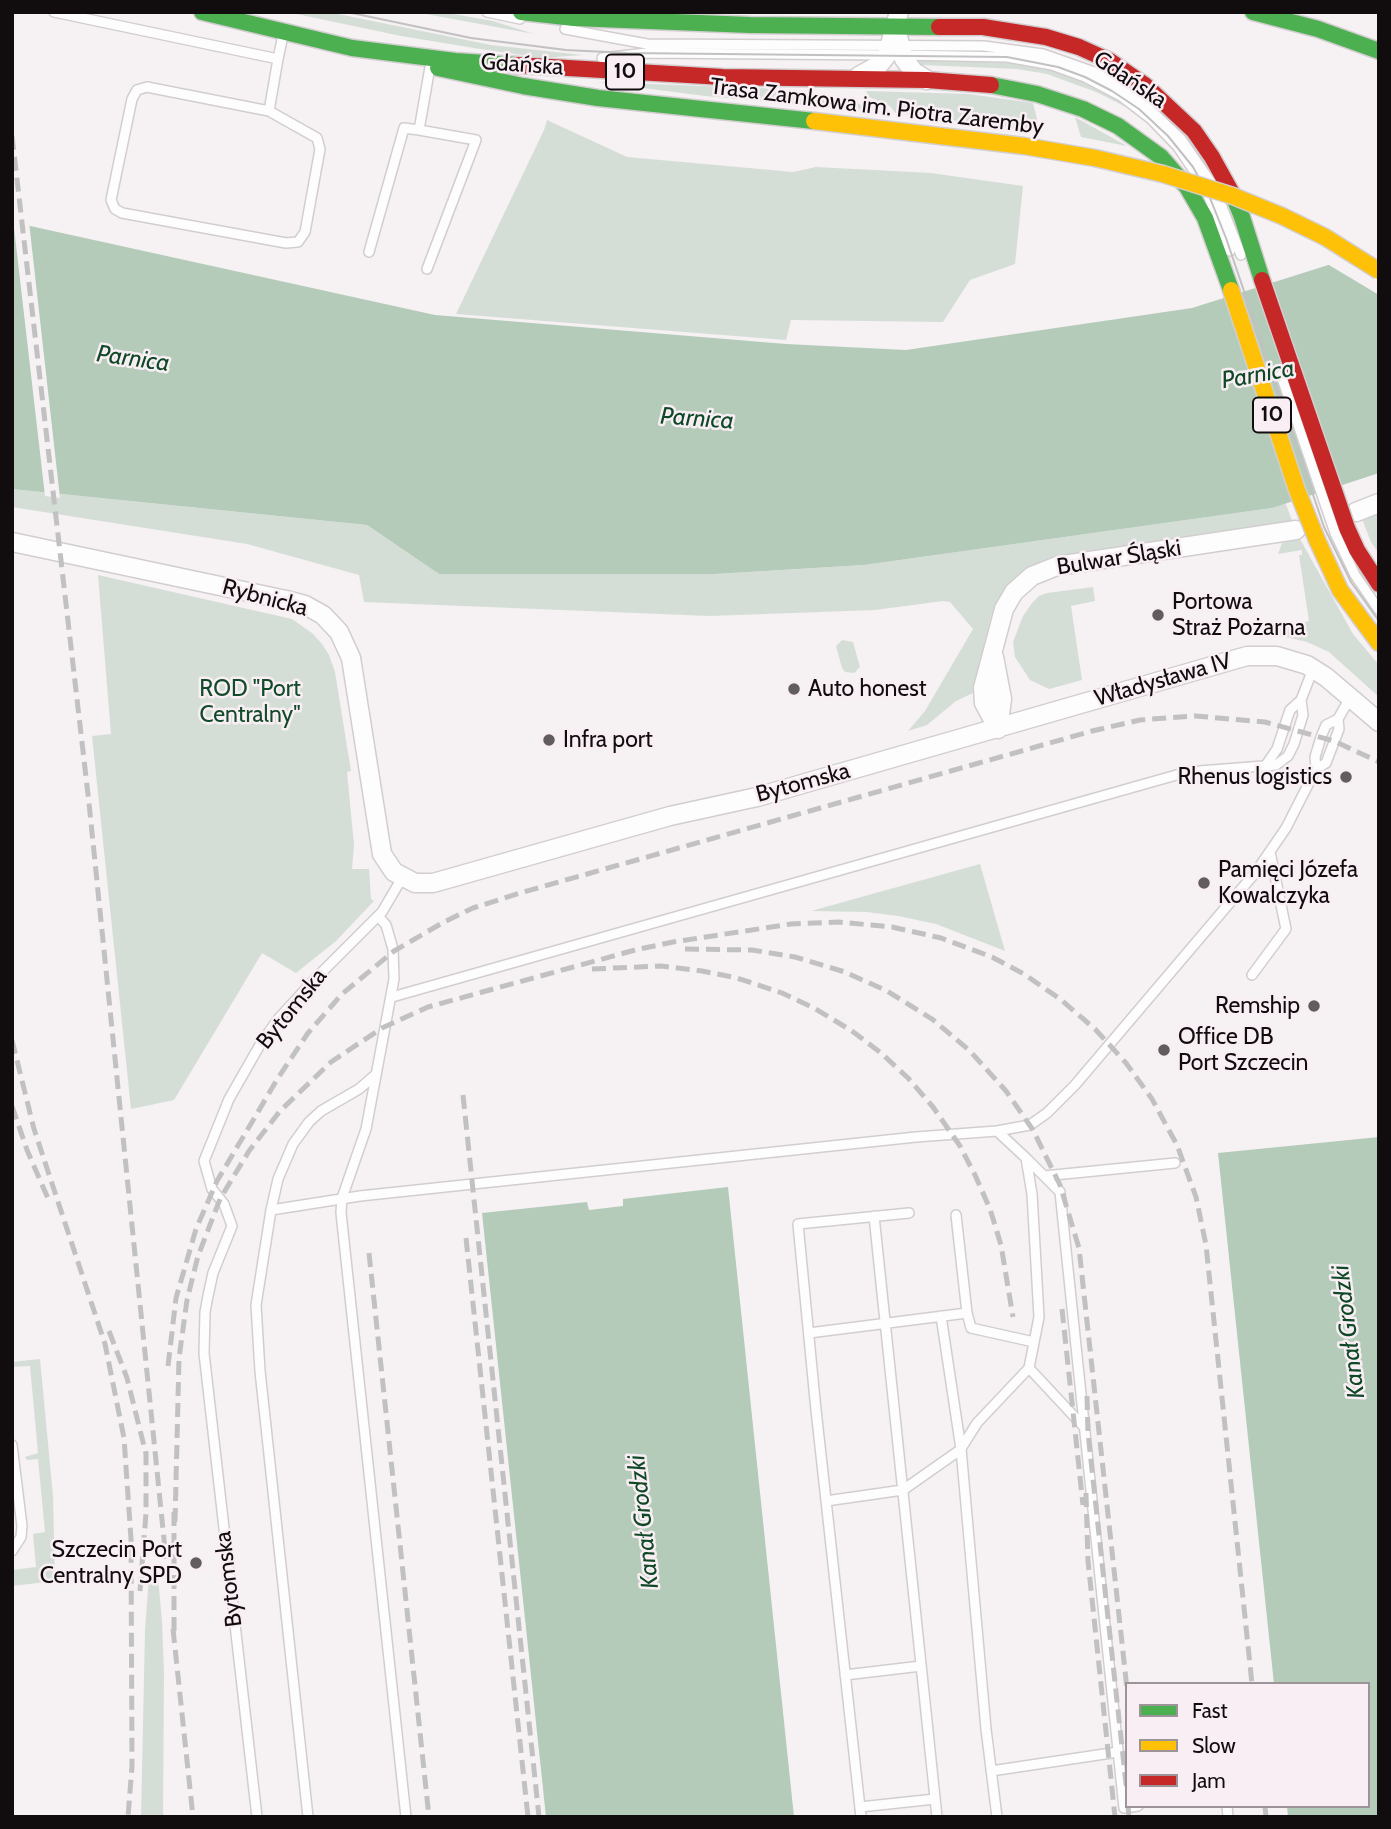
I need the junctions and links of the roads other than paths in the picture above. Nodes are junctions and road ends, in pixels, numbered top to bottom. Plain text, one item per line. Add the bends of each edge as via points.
1 (202, 12) edge
2 (487, 12) edge
3 (521, 12) edge
4 (1254, 12) edge
5 (53, 13) edge
6 (898, 19) edge
7 (547, 25) dead end
8 (559, 27) dead end
9 (284, 32) junction
10 (352, 48) junction
11 (895, 50) junction
12 (1379, 51) edge
13 (278, 59) junction
14 (430, 66) junction
15 (527, 66) junction
16 (846, 80) junction
17 (927, 80) junction
18 (269, 111) junction
19 (419, 130) junction
20 (369, 252) dead end
21 (1238, 260) dead end
22 (427, 269) dead end
23 (1379, 271) edge
24 (1276, 361) dead end
25 (1273, 377) dead end
26 (1379, 503) edge
27 (1296, 530) dead end
28 (1337, 530) junction
29 (12, 542) edge
30 (1379, 584) edge
31 (1379, 610) edge
32 (1378, 621) edge
33 (1379, 643) edge
34 (1313, 668) junction
35 (1350, 698) junction
36 (1301, 699) junction
37 (1054, 712) joint
38 (1379, 722) edge
39 (998, 729) junction
40 (1266, 765) junction
41 (1270, 852) junction
42 (402, 878) junction
43 (378, 916) junction
44 (1252, 975) dead end
45 (392, 997) junction
46 (374, 1076) junction
47 (997, 1131) junction
48 (1026, 1158) junction
49 (1175, 1163) dead end
50 (1044, 1176) junction
51 (342, 1198) junction
52 (271, 1210) junction
53 (909, 1213) dead end
54 (956, 1215) dead end
55 (874, 1216) junction
56 (967, 1313) junction
57 (941, 1316) junction
58 (885, 1323) junction
59 (808, 1333) junction
60 (1034, 1342) junction
61 (1030, 1368) junction
62 (1084, 1427) junction
63 (12, 1445) edge
64 (961, 1449) junction
65 (903, 1490) junction
66 (826, 1501) junction
67 (12, 1551) edge
68 (920, 1666) junction
69 (845, 1675) junction
70 (1118, 1752) junction
71 (991, 1771) junction
72 (934, 1799) junction
73 (861, 1812) edge
74 (1124, 1812) edge
75 (257, 1817) edge
76 (308, 1817) edge
77 (406, 1817) edge
78 (937, 1817) edge
79 (998, 1817) edge

1 - 9 main road, Gdańska / 10
2 - 7 lane
3 - 6 main road, Gdańska / 10 via 750,25
4 - 12 main road
5 - 13 lane
6 - 11 street
6 - 28 main road, Gdańska / 10, bridge via 1027,33 1079,47 1128,72 1178,114 1212,157 1236,202
8 - 11 lane via 647,44
9 - 10 main road, Gdańska / 10
9 - 13 lane
10 - 14 main road, Trasa Zamkowa im. Piotra Zaremby
10 - 15 main road, Gdańska / 10
11 - 15 lane via 647,53
11 - 16 street, Gdańska via 872,71
11 - 17 street
11 - 21 lane via 984,46 1023,50 1066,60 1112,81 1153,110 1190,150 1217,194
13 - 18 lane
14 - 19 lane
14 - 23 main road, Trasa Zamkowa im. Piotra Zaremby, bridge via 598,98 1095,158 1214,189 1271,211
15 - 16 main road, Gdańska / 10
16 - 17 main road, Gdańska / 10
17 - 28 main road, Gdańska / 10, bridge via 1037,94 1083,109 1134,136 1170,166 1194,199 1213,238 1297,490
18 - 18 lane via 147,87 137,90 111,200 115,209 272,241 298,242 305,232 320,149 317,138
19 - 20 lane via 404,128
19 - 22 lane via 476,140
24 - 28 lane, bridge
25 - 28 lane
26 - 28 street
27 - 39 street, Bulwar Śląski via 1079,562 1041,571 1021,584 1000,621 983,696
28 - 30 main road, 10
28 - 31 lane via 1355,575
28 - 32 lane via 1351,582
28 - 33 main road, 10 via 1344,597
29 - 42 street, Rybnicka via 286,600 323,615 349,652 381,850 389,867
34 - 35 street, Władysława IV
34 - 36 lane
34 - 37 street, Władysława IV via 1276,656 1247,656
35 - 38 street, Władysława IV
35 - 41 lane via 1338,719 1339,729 1326,763 1316,769
36 - 40 lane via 1290,710 1277,749
36 - 40 lane via 1303,715 1290,753 1276,765
37 - 39 street, Bytomska
39 - 42 street, Bytomska via 433,883
40 - 45 lane via 1187,772
41 - 44 lane via 1286,929
41 - 47 lane via 1056,1104 1030,1125
42 - 43 lane, Bytomska
43 - 45 lane via 386,925 395,954
43 - 75 lane, Bytomska via 279,1018 229,1099 204,1161 212,1189 232,1226 208,1296 204,1353
45 - 46 lane
46 - 51 lane via 366,1129
46 - 52 lane via 321,1111 300,1132 282,1166
47 - 48 lane
47 - 51 lane
48 - 50 lane
48 - 60 lane via 1039,1317
49 - 50 lane
50 - 62 lane via 1060,1192
51 - 52 lane
51 - 77 lane via 345,1264
52 - 76 lane via 259,1277 257,1336
53 - 55 lane
54 - 56 lane
55 - 58 lane
55 - 59 lane via 798,1224
56 - 57 lane
56 - 60 lane via 971,1328
57 - 58 lane
57 - 64 lane
58 - 59 lane
58 - 65 lane
59 - 66 lane
60 - 61 lane
61 - 62 lane
61 - 64 lane via 977,1423
62 - 70 lane
63 - 67 lane via 22,1526
64 - 65 lane
64 - 71 lane
65 - 66 lane
65 - 68 lane
66 - 69 lane
68 - 69 lane
68 - 72 lane
69 - 73 lane
70 - 71 lane
70 - 74 lane
71 - 79 lane
72 - 73 lane
72 - 78 lane

